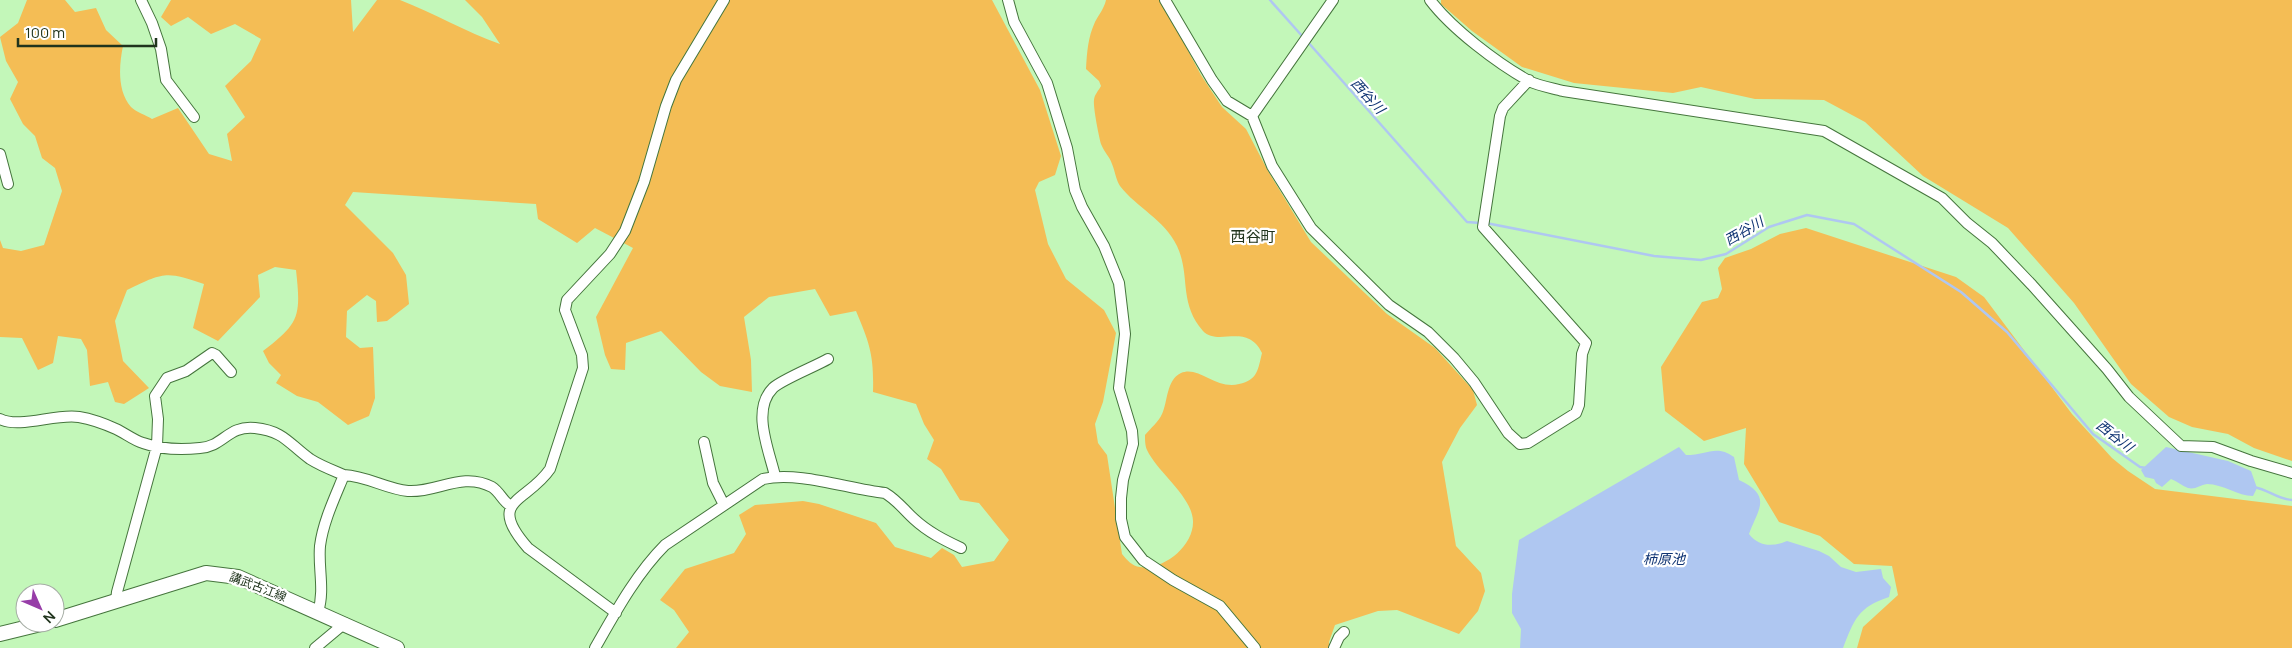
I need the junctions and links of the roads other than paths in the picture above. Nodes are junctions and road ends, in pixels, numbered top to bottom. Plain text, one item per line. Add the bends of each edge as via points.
1 (141, 0) edge
2 (724, 0) edge
3 (1008, 0) edge
4 (1165, 0) edge
5 (1333, 0) edge
6 (1430, 0) edge
7 (1529, 80) junction
8 (1252, 116) junction
9 (194, 117) dead end
10 (0, 154) edge
11 (8, 184) dead end
12 (828, 359) dead end
13 (231, 372) dead end
14 (0, 419) edge
15 (704, 442) dead end
16 (157, 446) junction
17 (2292, 473) edge
18 (344, 475) junction
19 (775, 476) junction
20 (724, 505) junction
21 (511, 506) junction
22 (961, 548) dead end
23 (116, 602) junction
24 (318, 612) junction
25 (616, 613) junction
26 (65, 617) edge
27 (345, 623) junction
28 (15, 630) edge
29 (1344, 632) dead end
30 (0, 634) edge
31 (315, 648) edge
32 (397, 648) edge
33 (595, 648) edge
34 (1255, 648) edge
35 (1334, 648) edge

1 - 9 street via 161,49 166,80
2 - 21 street via 676,80 625,232 610,254 567,300 565,310 582,355 583,368 550,469
3 - 34 street via 1014,22 1047,83 1067,148 1075,190 1104,246 1118,283 1125,334 1119,388 1133,444 1121,498 1125,537 1143,560 1220,606
4 - 8 street via 1227,101
5 - 8 street
6 - 7 street via 1457,29
7 - 8 street via 1503,108 1500,116 1483,224 1586,343 1576,413 1528,443 1520,444 1508,432 1474,382 1428,332 1389,305 1311,228 1272,166
7 - 17 street via 1562,91 1824,131 1842,140 1942,198 1992,243 2129,397 2180,446 2213,447
10 - 11 street
12 - 19 street via 774,387 764,402 762,415
13 - 16 street via 212,353 186,371 167,378 154,396 158,419
14 - 16 street via 14,422 56,416 79,417 115,428 141,443
15 - 20 street via 713,483
16 - 18 street via 209,447 234,430 257,428 286,437 314,462
16 - 23 street
18 - 21 street via 409,491 448,482 470,481 492,487
18 - 24 street via 322,534 322,600
19 - 20 street via 763,479
19 - 22 street via 885,493 922,526
20 - 25 street via 665,545
21 - 25 street via 511,522 517,536 528,548
23 - 24 main road, 講武古江線 via 206,573 238,577
23 - 26 main road, 講武古江線
24 - 27 main road, 講武古江線
25 - 33 street
27 - 31 street
27 - 32 main road, 講武古江線
28 - 30 main road
29 - 35 street

